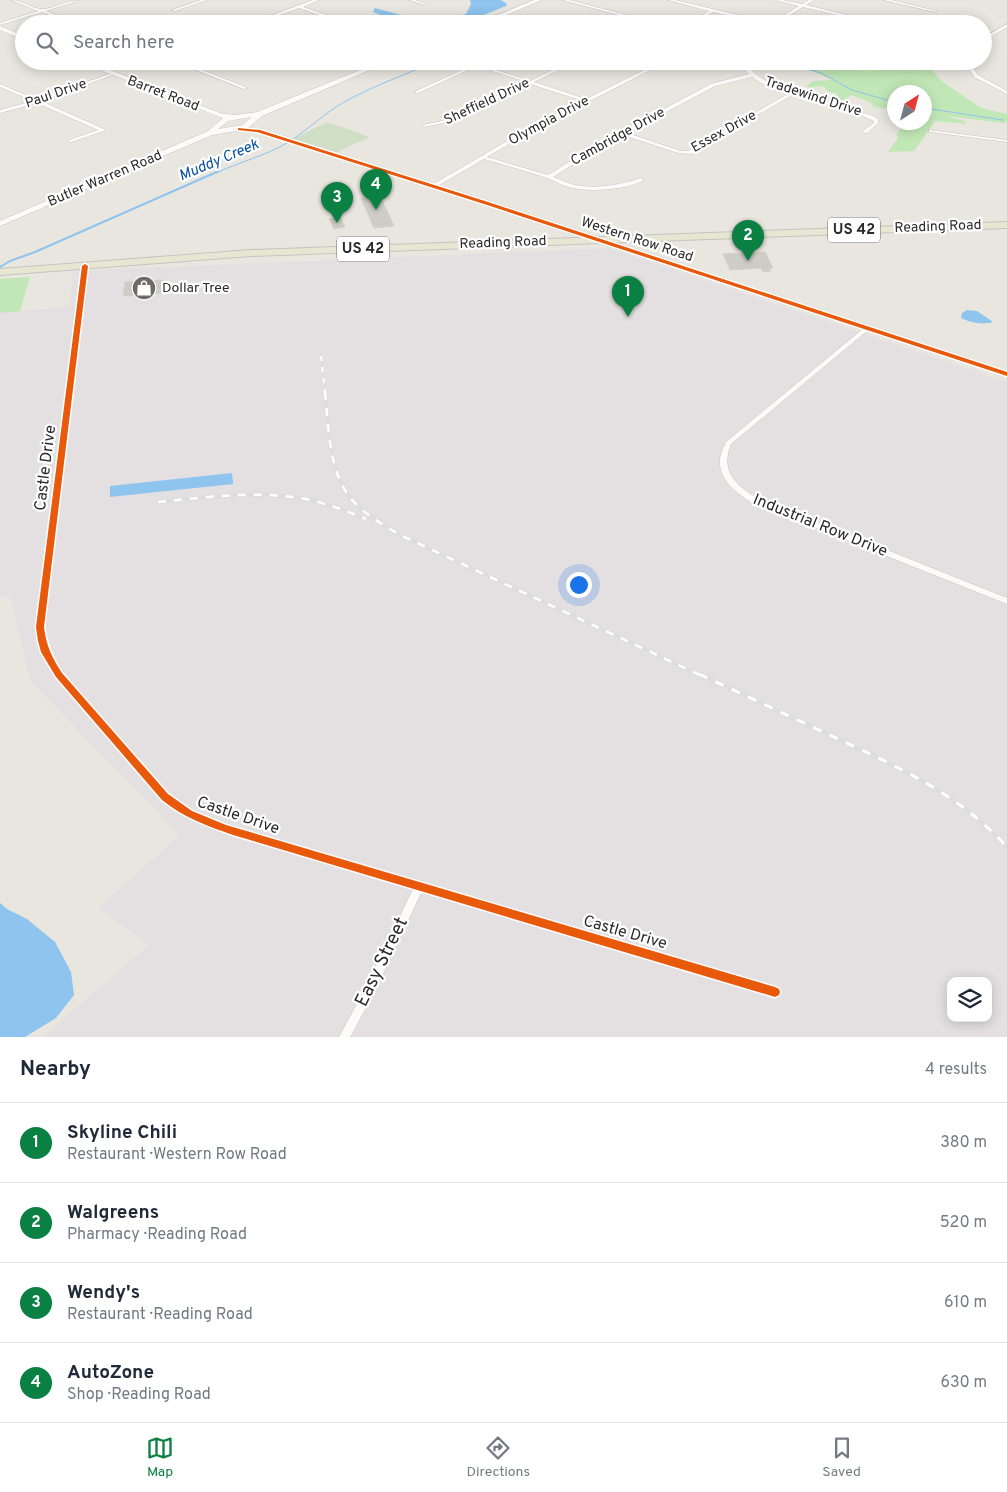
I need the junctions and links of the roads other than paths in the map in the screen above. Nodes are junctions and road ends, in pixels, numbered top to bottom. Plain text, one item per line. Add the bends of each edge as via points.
1 (13, 0) edge
2 (78, 0) edge
3 (205, 0) edge
4 (317, 0) edge
5 (411, 0) edge
6 (539, 0) edge
7 (564, 0) edge
8 (670, 0) edge
9 (778, 0) edge
10 (812, 0) edge
11 (885, 0) edge
12 (425, 4) dead end
13 (300, 6) junction
14 (802, 6) junction
15 (174, 10) dead end
16 (713, 10) junction
17 (43, 11) junction
18 (935, 11) dead end
19 (32, 15) edge
20 (53, 15) edge
21 (275, 15) edge
22 (326, 15) edge
23 (502, 15) edge
24 (623, 15) edge
25 (704, 15) edge
26 (734, 15) edge
27 (786, 15) edge
28 (842, 15) edge
29 (15, 21) edge
30 (0, 26) edge
31 (1007, 26) edge
32 (996, 33) junction
33 (15, 34) edge
34 (1001, 34) dead end
35 (992, 35) edge
36 (101, 70) edge
37 (199, 70) edge
38 (366, 70) edge
39 (466, 70) edge
40 (493, 70) edge
41 (556, 70) edge
42 (648, 70) edge
43 (748, 70) edge
44 (971, 70) edge
45 (111, 74) junction
46 (753, 75) junction
47 (530, 82) junction
48 (0, 85) edge
49 (246, 88) dead end
50 (416, 92) dead end
51 (793, 93) junction
52 (1007, 93) edge
53 (587, 100) junction
54 (38, 101) junction
55 (0, 112) edge
56 (259, 114) junction
57 (237, 117) junction
58 (220, 120) junction
59 (250, 123) junction
60 (424, 126) dead end
61 (228, 129) junction
62 (240, 129) junction
63 (258, 131) junction
64 (931, 131) dead end
65 (865, 132) dead end
66 (210, 133) junction
67 (623, 133) junction
68 (71, 141) dead end
69 (1007, 141) edge
70 (483, 157) junction
71 (550, 177) junction
72 (640, 180) dead end
73 (434, 186) junction
74 (0, 224) edge
75 (1007, 225) edge
76 (597, 240) junction
77 (85, 266) junction
78 (0, 272) edge
79 (866, 329) junction
80 (1007, 374) edge
81 (1007, 601) edge
82 (419, 886) junction
83 (775, 992) dead end
84 (344, 1037) edge

1 - 17 street
2 - 17 street
3 - 15 street
4 - 13 street
5 - 12 street
6 - 23 street
7 - 24 street
8 - 16 street
9 - 14 street
10 - 14 street
11 - 18 street
13 - 21 street
13 - 22 street
14 - 27 street
14 - 28 street
16 - 25 street
16 - 26 street
17 - 19 street
17 - 20 street
29 - 30 street
30 - 33 street
31 - 32 street
32 - 34 street
32 - 35 street
36 - 45 street, Barret Road
37 - 49 street
38 - 56 street, Butler Warren Road
39 - 50 street
40 - 47 street
41 - 47 street, Sheffield Drive
42 - 53 street, Olympia Drive
43 - 46 street, Tradewind Drive
44 - 52 street
45 - 54 street, Paul Drive
45 - 58 street, Barret Road
46 - 51 street, Tradewind Drive
46 - 67 street, Cambridge Drive via 718,83
47 - 53 street
47 - 60 street, Sheffield Drive via 448,121
48 - 54 street
51 - 65 street, Tradewind Drive via 876,120
51 - 67 street, Essex Drive via 688,153
53 - 70 street, Olympia Drive
54 - 55 street, Paul Drive
54 - 68 street via 102,130
56 - 57 street, Butler Warren Road
56 - 59 street, Butler Warren Road
57 - 58 street, Butler Warren Road
57 - 59 street
58 - 61 street, Butler Warren Road
58 - 66 street, Butler Warren Road
59 - 62 street, Butler Warren Road
59 - 63 street, Western Row Road
61 - 62 street, Butler Warren Road
61 - 66 street, Butler Warren Road
62 - 63 street, Western Row Road
63 - 73 street, Western Row Road
64 - 69 street
66 - 74 street, Butler Warren Road
67 - 71 street, Cambridge Drive
70 - 71 street
70 - 73 street, Olympia Drive
71 - 72 street via 582,187
73 - 76 street, Western Row Road
75 - 76 main road, Reading Road / US 42
76 - 77 main road, Reading Road / US 42 via 251,253
76 - 79 street, Western Row Road
77 - 78 main road, Reading Road / US 42
77 - 82 street, Castle Drive via 40,627 45,654 59,675 164,797 186,813 233,831
79 - 80 street, Western Row Road
79 - 81 street, Industrial Row Drive via 728,444 722,456 727,478 754,500
82 - 83 street, Castle Drive
82 - 84 street, Easy Street

